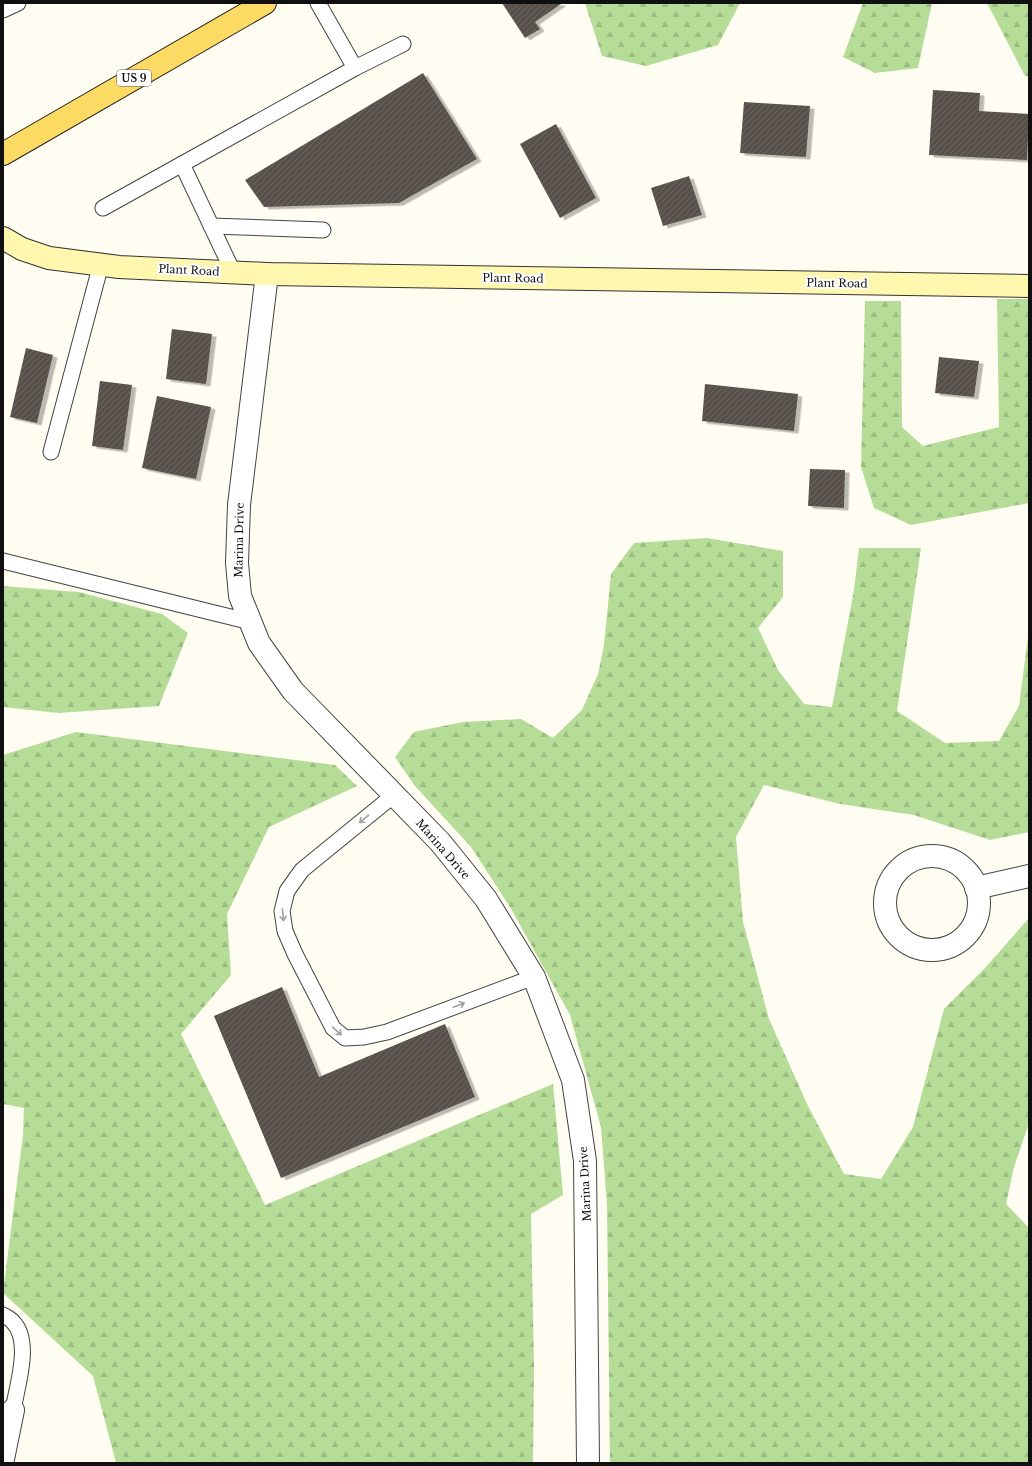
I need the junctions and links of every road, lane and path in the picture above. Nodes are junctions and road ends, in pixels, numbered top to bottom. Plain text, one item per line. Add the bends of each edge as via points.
1 (18, 3) edge
2 (265, 3) edge
3 (318, 3) edge
4 (3, 10) edge
5 (403, 44) dead end
6 (355, 68) junction
7 (3, 154) edge
8 (182, 164) junction
9 (103, 208) dead end
10 (211, 226) junction
11 (323, 230) dead end
12 (3, 238) edge
13 (101, 264) junction
14 (234, 272) junction
15 (267, 274) junction
16 (1029, 286) edge
17 (51, 452) dead end
18 (3, 561) edge
19 (250, 622) junction
20 (394, 795) junction
21 (1029, 876) edge
22 (976, 888) junction
23 (534, 976) junction
24 (3, 1315) edge
25 (13, 1410) joint
26 (3, 1458) edge
27 (588, 1463) edge

1 - 4 lane
2 - 7 main road, US 9
3 - 6 lane
5 - 6 lane
6 - 8 lane
8 - 9 lane
8 - 10 lane
10 - 11 lane
10 - 14 lane
12 - 13 street, Plant Road via 22,249 49,258
13 - 14 street, Plant Road
13 - 17 lane
14 - 15 street, Plant Road
15 - 16 street, Plant Road
15 - 19 street, Marina Drive via 239,505 238,583
18 - 19 lane
19 - 20 street, Marina Drive via 259,643 293,691
20 - 23 street, Marina Drive via 440,842 486,899
20 -> 23 lane via 302,870 287,891 282,911 285,931 294,954 333,1028 345,1038 387,1032
21 - 22 street
22 - 22 street via 961,866 936,856 923,857 899,869 891,880 885,899 888,919 903,940 914,947 940,950 964,938 972,927 977,914
23 - 27 street, Marina Drive via 573,1080 585,1161
24 - 25 lane via 14,1322 23,1348
25 - 26 street

